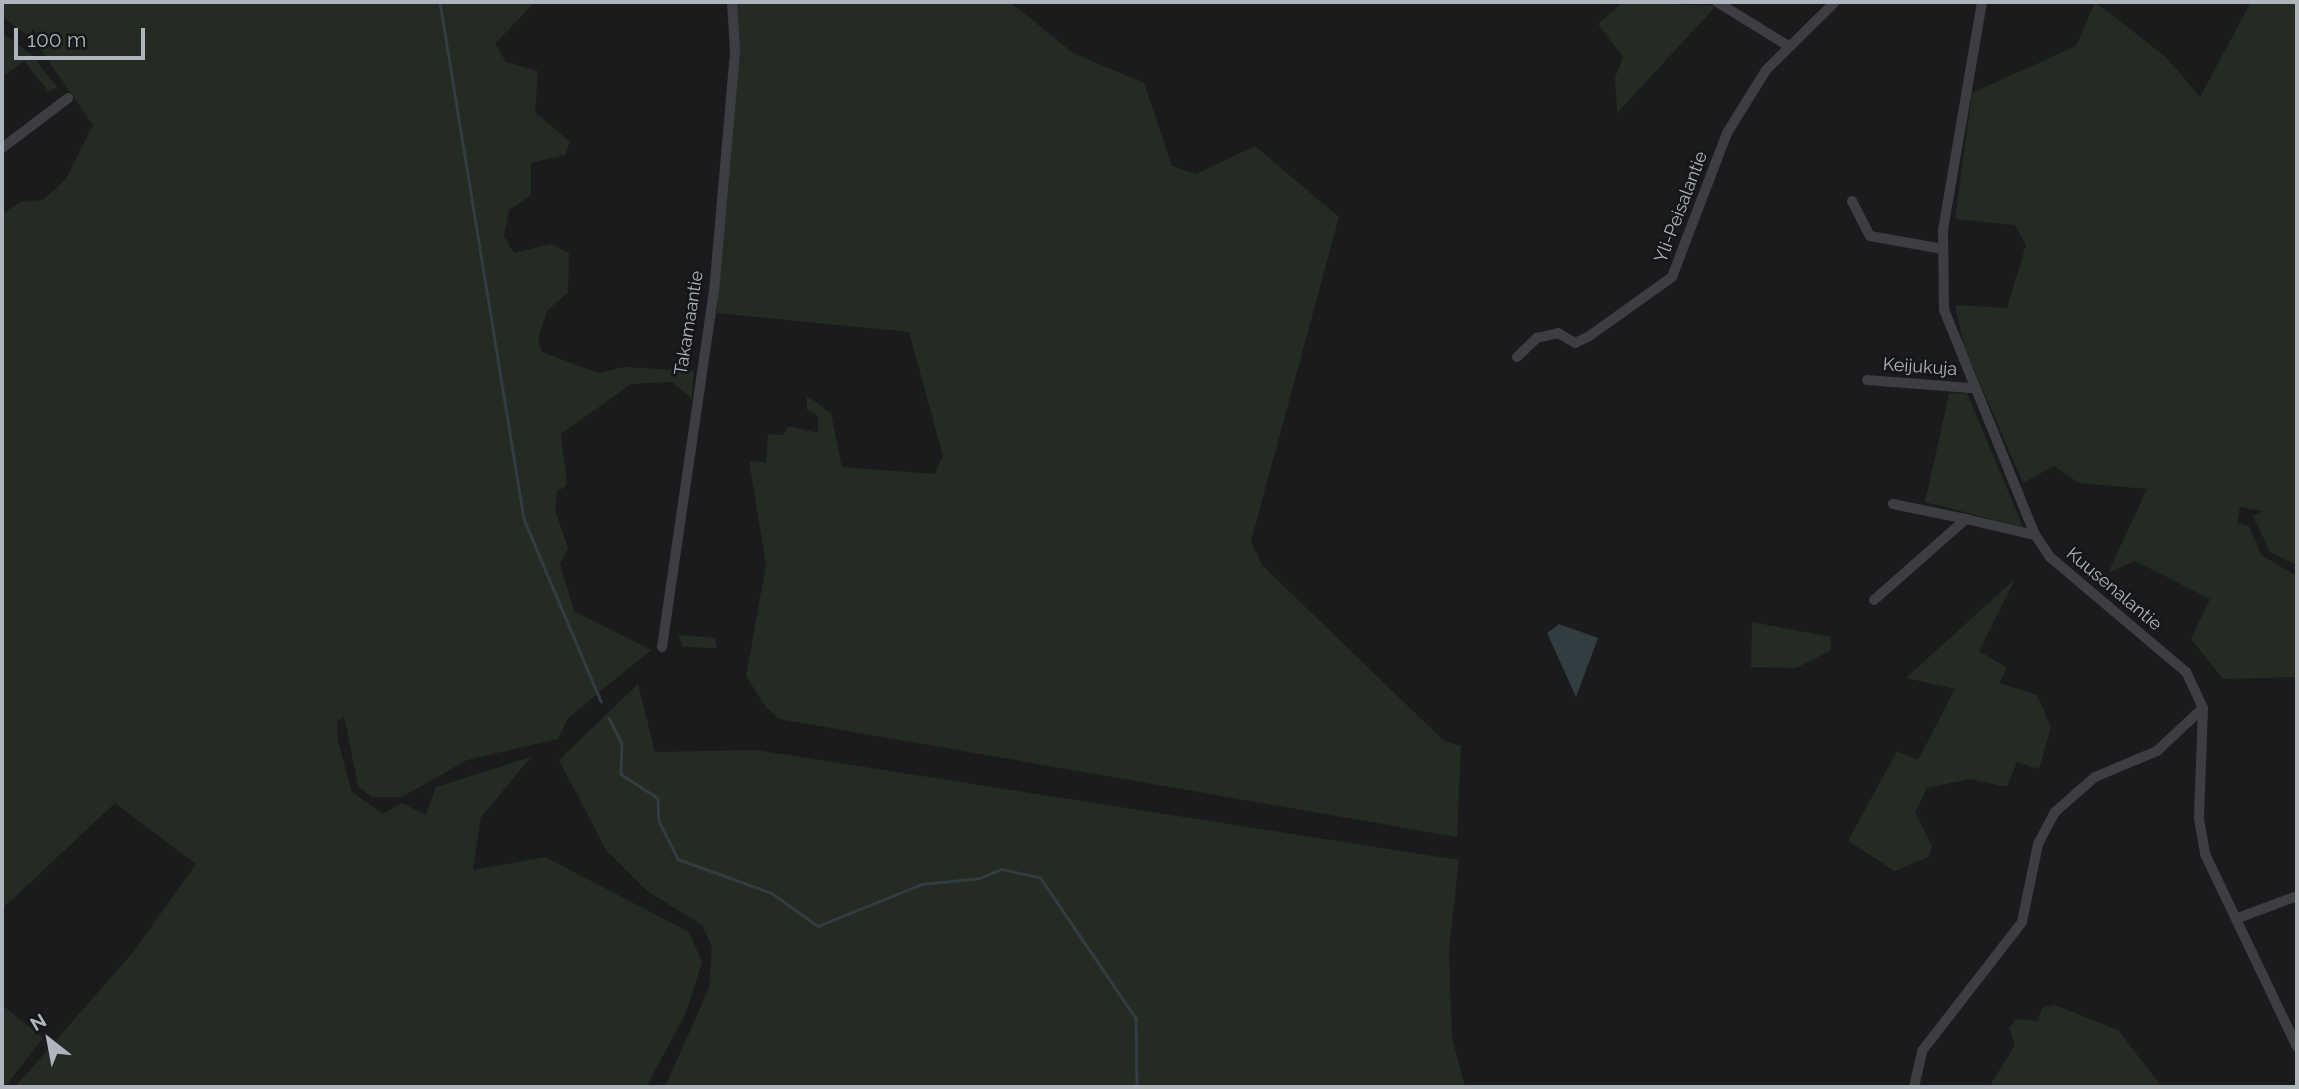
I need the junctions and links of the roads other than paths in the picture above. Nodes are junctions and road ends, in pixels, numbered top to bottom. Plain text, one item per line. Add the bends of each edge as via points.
1 (732, 2) edge
2 (1717, 2) edge
3 (1835, 2) edge
4 (1982, 2) edge
5 (1787, 46) junction
6 (68, 98) dead end
7 (2, 148) edge
8 (1852, 201) dead end
9 (1943, 249) junction
10 (1517, 357) dead end
11 (1867, 380) dead end
12 (1971, 388) junction
13 (1893, 503) dead end
14 (1966, 519) junction
15 (2035, 535) junction
16 (1874, 600) dead end
17 (662, 646) dead end
18 (2203, 708) junction
19 (2297, 896) edge
20 (2238, 918) junction
21 (2297, 1047) edge
22 (1914, 1087) edge

1 - 17 street, Takamaantie via 735,50 714,292
2 - 5 street
3 - 5 street, Yli-Peisalantie
4 - 9 street, Kuusenalantie
5 - 10 street, Yli-Peisalantie via 1727,133 1672,277 1588,337 1575,343 1558,332 1537,338
6 - 7 street
8 - 9 street via 1870,236
9 - 12 street, Kuusenalantie via 1944,310
11 - 12 street, Keijukuja
12 - 15 street, Kuusenalantie
13 - 14 street
14 - 15 street
14 - 16 street
15 - 18 street, Kuusenalantie via 2050,558 2186,672
18 - 20 street via 2199,819 2213,875
18 - 22 street via 2157,751 2095,777 2055,812 2038,844 2022,922 1922,1051
19 - 20 street
20 - 21 street

